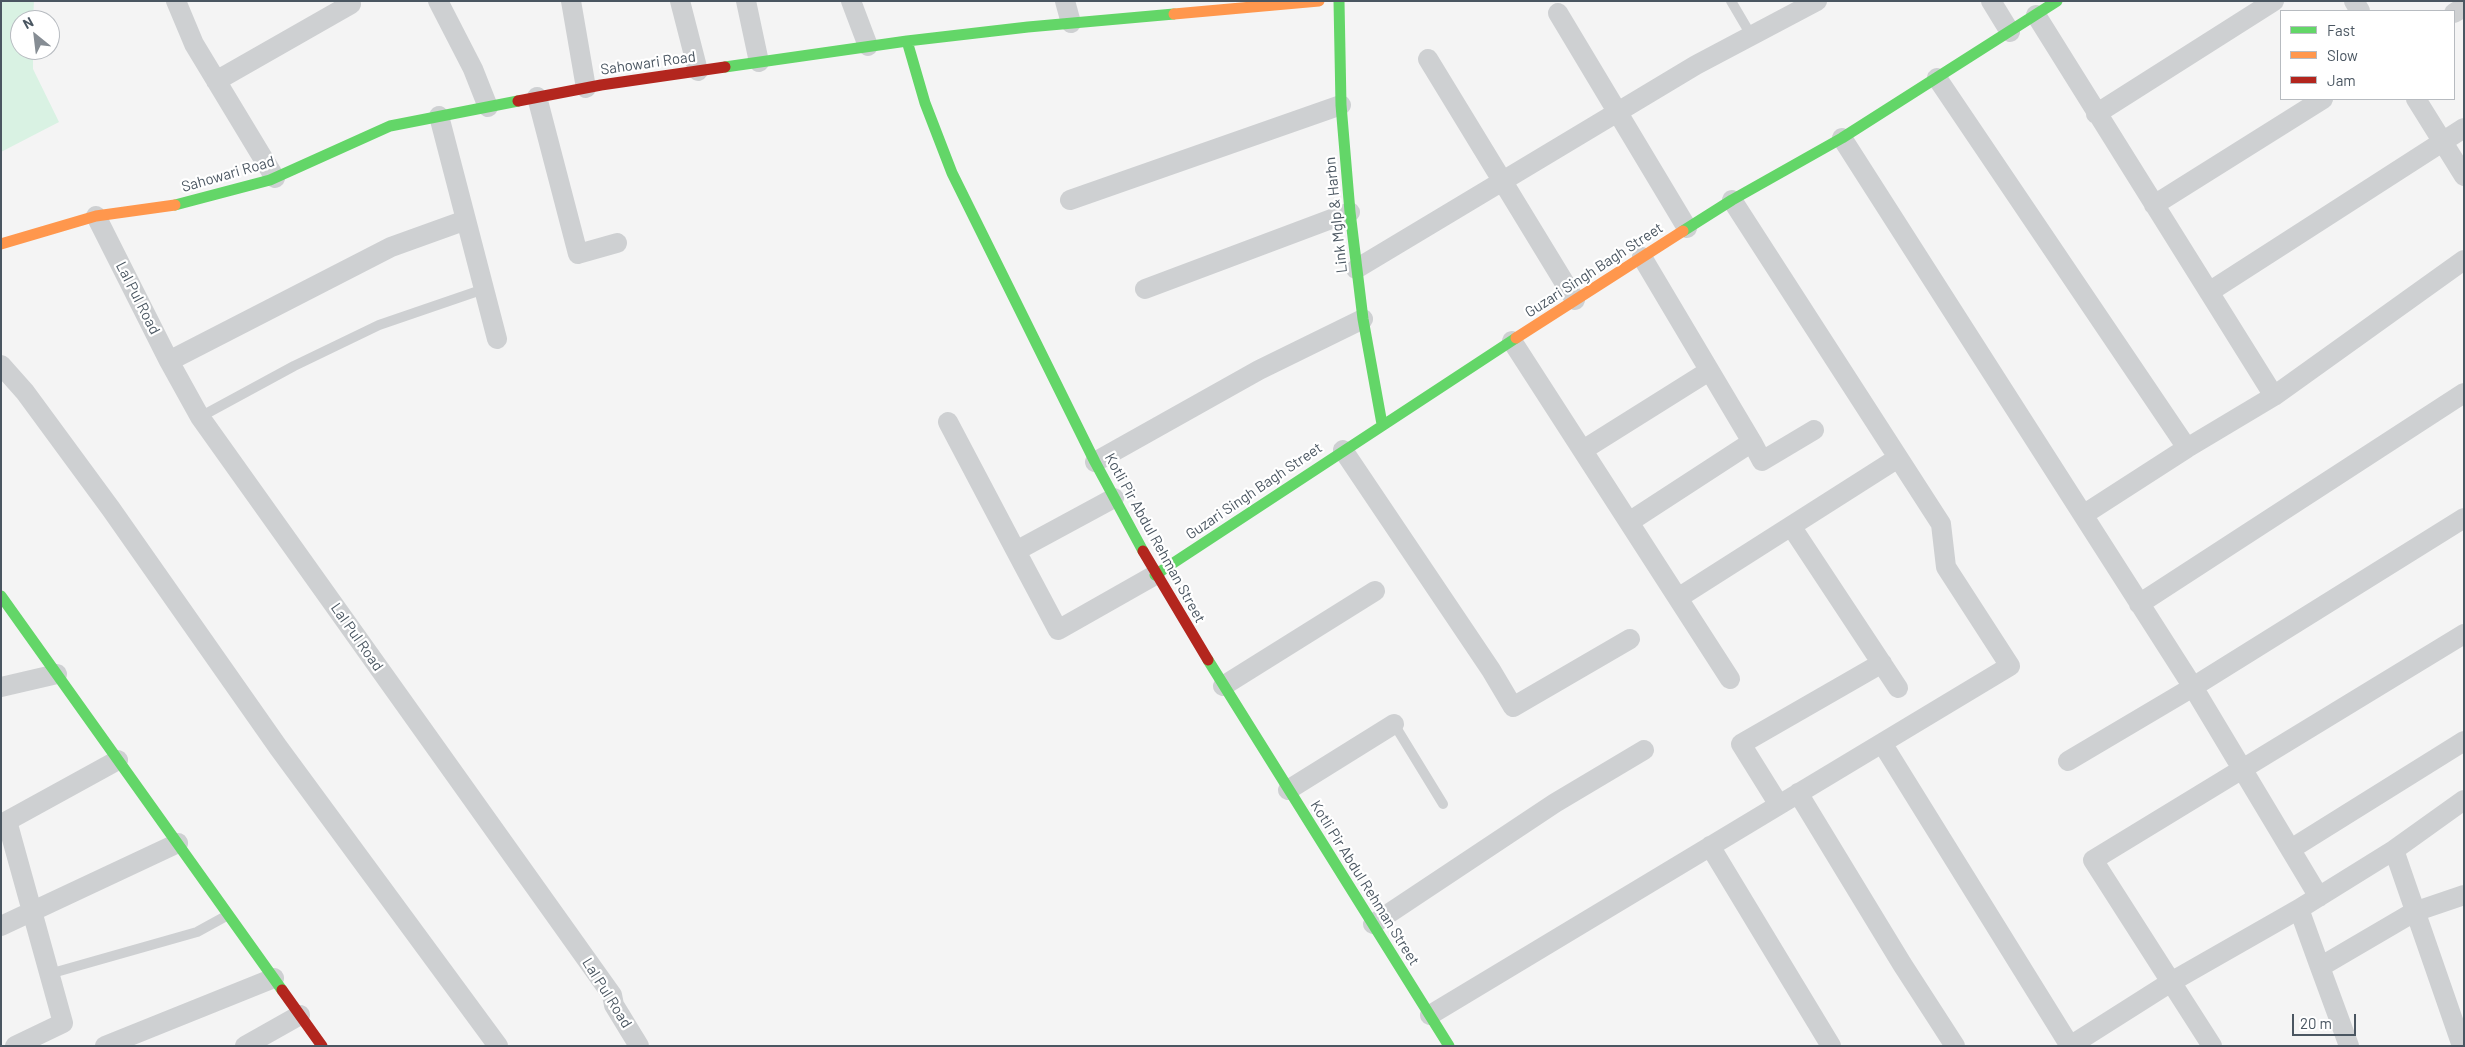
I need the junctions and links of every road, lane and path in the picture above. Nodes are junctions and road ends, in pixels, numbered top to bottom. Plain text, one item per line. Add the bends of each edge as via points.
1 (176, 1) edge
2 (438, 1) edge
3 (571, 1) edge
4 (680, 1) edge
5 (746, 1) edge
6 (852, 1) edge
7 (1065, 1) edge
8 (1320, 1) edge
9 (1339, 1) edge
10 (1731, 1) edge
11 (1817, 1) edge
12 (1991, 1) edge
13 (2057, 1) edge
14 (2274, 1) edge
15 (351, 4) dead end
16 (1184, 7) edge
17 (1558, 13) dead end
18 (2036, 15) junction
19 (1071, 23) junction
20 (2010, 32) junction
21 (1751, 35) junction
22 (907, 40) junction
23 (868, 46) junction
24 (1428, 59) dead end
25 (759, 62) junction
26 (698, 71) junction
27 (1937, 78) junction
28 (216, 81) junction
29 (586, 88) junction
30 (537, 97) junction
31 (2321, 100) edge
32 (2417, 100) edge
33 (1341, 105) junction
34 (488, 106) junction
35 (1618, 113) junction
36 (2096, 114) junction
37 (439, 116) junction
38 (2464, 128) edge
39 (1842, 138) junction
40 (2444, 142) junction
41 (2464, 176) edge
42 (275, 178) junction
43 (1503, 182) junction
44 (1070, 200) dead end
45 (1732, 200) junction
46 (2154, 205) junction
47 (1350, 212) junction
48 (96, 216) junction
49 (466, 220) junction
50 (1687, 228) junction
51 (617, 243) dead end
52 (1, 244) edge
53 (1642, 257) junction
54 (2464, 260) edge
55 (1356, 269) junction
56 (484, 289) junction
57 (1145, 289) dead end
58 (2209, 292) junction
59 (1576, 300) junction
60 (1362, 319) junction
61 (497, 339) dead end
62 (1512, 340) junction
63 (169, 360) junction
64 (1, 365) edge
65 (1709, 371) junction
66 (2464, 393) edge
67 (2274, 396) junction
68 (200, 417) junction
69 (948, 422) dead end
70 (1382, 424) junction
71 (1814, 430) dead end
72 (1752, 442) junction
73 (2187, 448) junction
74 (1344, 450) junction
75 (1583, 450) junction
76 (1898, 458) junction
77 (1095, 462) junction
78 (1114, 498) junction
79 (2083, 515) junction
80 (2464, 518) edge
81 (1629, 522) junction
82 (1791, 526) junction
83 (1016, 551) junction
84 (1155, 575) junction
85 (1375, 591) dead end
86 (1, 596) edge
87 (1678, 598) junction
88 (2139, 604) junction
89 (2464, 634) edge
90 (1630, 639) dead end
91 (1882, 663) junction
92 (57, 674) junction
93 (1730, 678) dead end
94 (1223, 686) junction
95 (2193, 687) junction
96 (1, 688) edge
97 (1898, 688) dead end
98 (1394, 724) joint
99 (2464, 741) edge
100 (1882, 743) junction
101 (1644, 750) dead end
102 (118, 760) junction
103 (2068, 761) dead end
104 (2242, 770) junction
105 (1288, 790) junction
106 (1798, 793) junction
107 (2464, 800) edge
108 (1443, 804) dead end
109 (1779, 805) junction
110 (4, 821) edge
111 (178, 843) junction
112 (1710, 846) junction
113 (2291, 849) junction
114 (2394, 850) junction
115 (2464, 894) edge
116 (2319, 897) junction
117 (2299, 909) junction
118 (32, 911) junction
119 (2414, 912) junction
120 (229, 914) junction
121 (1373, 924) junction
122 (1, 926) edge
123 (2320, 966) junction
124 (49, 974) junction
125 (274, 978) junction
126 (2171, 982) junction
127 (300, 1015) junction
128 (1430, 1015) junction
129 (15, 1046) edge
130 (105, 1046) edge
131 (245, 1046) edge
132 (322, 1046) edge
133 (498, 1046) edge
134 (639, 1046) edge
135 (1449, 1046) edge
136 (1831, 1046) edge
137 (1955, 1046) edge
138 (2070, 1046) edge
139 (2212, 1046) edge
140 (2349, 1046) edge
141 (2462, 1046) edge

1 - 28 street via 194,44
2 - 34 street
3 - 29 street
4 - 26 street
5 - 25 street
6 - 23 street
7 - 19 street
8 - 16 street, Sahowari Road
9 - 33 street, Link Mglp & Harbn
10 - 21 lane
11 - 21 street
12 - 20 street
13 - 18 street, Guzari Singh Bagh Street
14 - 36 street
15 - 28 street
16 - 19 street, Sahowari Road
17 - 35 street
18 - 20 street, Guzari Singh Bagh Street
18 - 36 street
19 - 22 street, Sahowari Road
20 - 27 street, Guzari Singh Bagh Street
21 - 35 street
22 - 23 street, Sahowari Road
22 - 77 street, Kotli Pir Abdul Rehman Street via 925,103 952,173
23 - 25 street, Sahowari Road
24 - 43 street
25 - 26 street, Sahowari Road
26 - 29 street, Sahowari Road
27 - 39 street, Guzari Singh Bagh Street
27 - 73 street
28 - 42 street
29 - 30 street, Sahowari Road
30 - 34 street, Sahowari Road
30 - 51 street via 578,254
31 - 46 street
32 - 40 street
33 - 44 street
33 - 47 street, Link Mglp & Harbn
34 - 37 street, Sahowari Road
35 - 43 street
35 - 50 street
36 - 46 street
37 - 42 street, Sahowari Road via 390,126
37 - 49 street
38 - 40 street
39 - 45 street, Guzari Singh Bagh Street
39 - 79 street
40 - 41 street
40 - 58 street
42 - 48 street, Sahowari Road via 186,203
43 - 55 street
43 - 59 street
45 - 50 street, Guzari Singh Bagh Street
45 - 76 street
46 - 58 street
47 - 55 street, Link Mglp & Harbn
47 - 57 street
48 - 52 street, Sahowari Road
48 - 63 street, Lal Pul Road
49 - 56 street
49 - 63 street via 391,247
50 - 53 street, Guzari Singh Bagh Street
53 - 59 street, Guzari Singh Bagh Street
53 - 65 street
54 - 67 street
55 - 60 street, Link Mglp & Harbn
56 - 61 street
56 - 68 lane via 379,325
58 - 67 street
59 - 62 street, Guzari Singh Bagh Street
60 - 70 street, Link Mglp & Harbn
60 - 77 street via 1259,370
62 - 70 street, Guzari Singh Bagh Street
62 - 75 street
63 - 68 street, Lal Pul Road
64 - 133 street via 25,392 111,509 278,747
65 - 72 street
65 - 75 street
66 - 88 street
67 - 73 street
68 - 134 street, Lal Pul Road via 612,995 614,1005
69 - 83 street
70 - 74 street, Guzari Singh Bagh Street
71 - 72 street via 1762,461
72 - 81 street
73 - 79 street
74 - 84 street, Guzari Singh Bagh Street
74 - 90 street via 1513,707
75 - 81 street
76 - 82 street
76 - 100 street via 1941,524 1946,567 2010,666
77 - 78 street, Kotli Pir Abdul Rehman Street
78 - 83 street
78 - 84 street, Kotli Pir Abdul Rehman Street
79 - 88 street
80 - 95 street
81 - 87 street
82 - 87 street
82 - 91 street
83 - 84 street via 1058,630
84 - 94 street, Kotli Pir Abdul Rehman Street
85 - 94 street
86 - 92 street
87 - 93 street
88 - 95 street
89 - 104 street
91 - 97 street
91 - 109 street via 1741,744
92 - 96 street
92 - 102 street
94 - 105 street, Kotli Pir Abdul Rehman Street
95 - 103 street
95 - 104 street
98 - 105 street
98 - 108 lane
99 - 113 street
100 - 106 street
100 - 138 street
101 - 121 street via 1555,803
102 - 110 street
102 - 111 street
104 - 113 street
104 - 126 street via 2093,860
105 - 121 street, Kotli Pir Abdul Rehman Street
106 - 109 street
106 - 137 street
107 - 114 street
109 - 112 street
110 - 118 street
111 - 118 street
111 - 120 street
112 - 128 street
112 - 136 street
113 - 116 street
114 - 116 street
114 - 119 street
115 - 119 street
116 - 117 street
117 - 123 street
117 - 126 street
118 - 122 street
118 - 124 street
119 - 123 street
119 - 141 street
120 - 124 lane via 197,932
120 - 125 street
121 - 128 street, Kotli Pir Abdul Rehman Street
123 - 140 street
124 - 129 street via 63,1023
125 - 127 street
125 - 130 street
126 - 138 street
126 - 139 street
127 - 131 street
127 - 132 street
128 - 135 street, Kotli Pir Abdul Rehman Street

